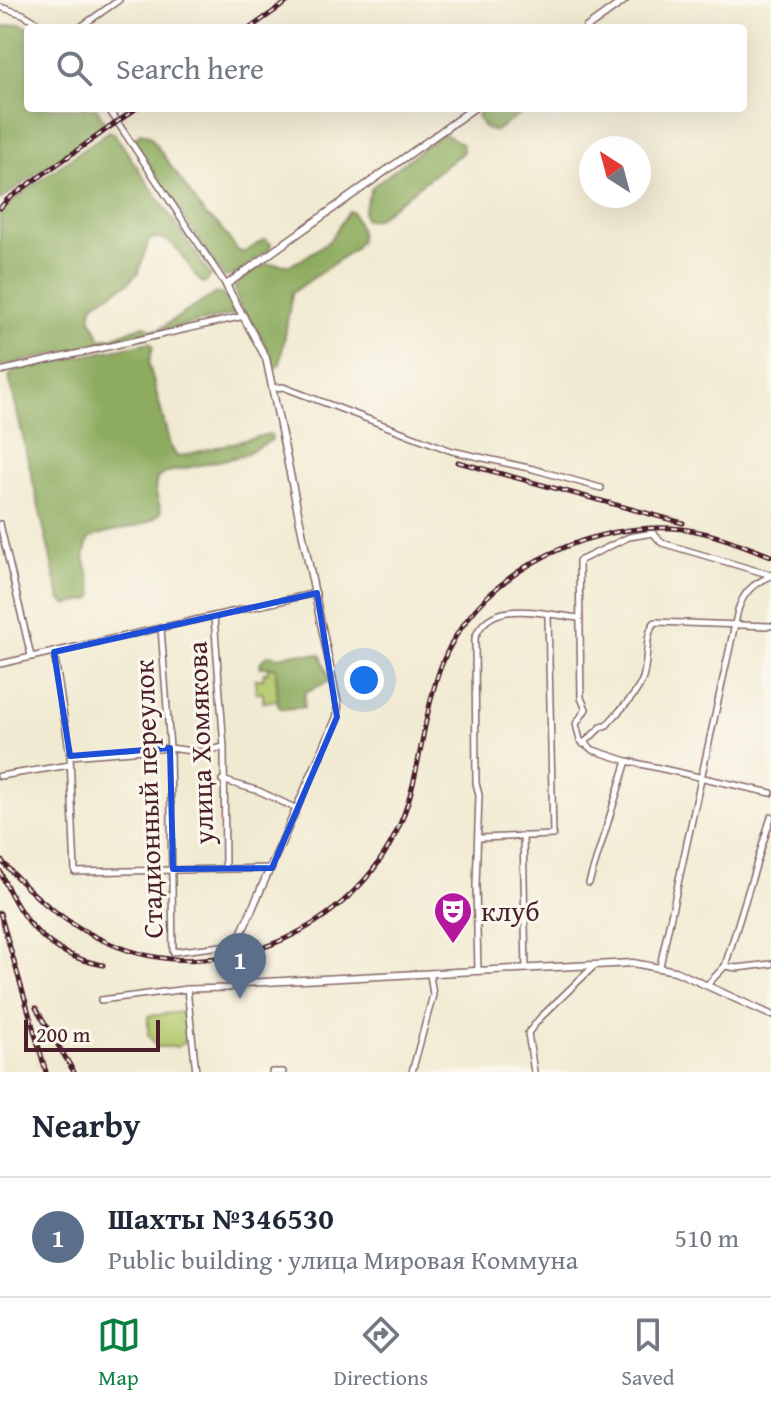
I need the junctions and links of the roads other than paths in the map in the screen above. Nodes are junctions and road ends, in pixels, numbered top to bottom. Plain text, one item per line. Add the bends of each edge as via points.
1 (119, 0) edge
2 (625, 0) edge
3 (0, 7) edge
4 (39, 24) edge
5 (85, 24) edge
6 (592, 24) edge
7 (111, 112) edge
8 (468, 112) edge
9 (226, 285) junction
10 (245, 316) junction
11 (0, 371) edge
12 (274, 388) junction
13 (601, 488) dead end
14 (0, 524) edge
15 (771, 576) edge
16 (317, 593) junction
17 (548, 616) junction
18 (214, 617) junction
19 (579, 618) junction
20 (735, 625) junction
21 (771, 626) edge
22 (161, 628) junction
23 (54, 652) junction
24 (31, 656) junction
25 (0, 664) edge
26 (583, 744) junction
27 (224, 747) junction
28 (170, 748) junction
29 (70, 756) junction
30 (627, 761) junction
31 (70, 765) junction
32 (0, 776) edge
33 (702, 779) junction
34 (222, 780) junction
35 (771, 793) edge
36 (297, 809) junction
37 (771, 817) edge
38 (523, 836) junction
39 (479, 838) junction
40 (272, 868) junction
41 (173, 869) junction
42 (225, 869) junction
43 (589, 883) dead end
44 (238, 944) junction
45 (771, 964) edge
46 (595, 965) junction
47 (660, 966) junction
48 (725, 966) junction
49 (526, 969) junction
50 (478, 971) junction
51 (430, 974) junction
52 (243, 983) junction
53 (707, 985) junction
54 (187, 989) junction
55 (101, 1000) dead end
56 (771, 1015) edge
57 (196, 1072) edge
58 (272, 1072) edge
59 (283, 1072) edge
60 (412, 1072) edge
61 (534, 1072) edge

1 - 5 street
2 - 6 main road
3 - 4 street
7 - 9 street
8 - 9 main road
9 - 10 main road
10 - 11 street
10 - 12 main road via 263,349
12 - 13 street via 452,451
12 - 16 main road
14 - 24 street
15 - 19 street via 662,543 653,533 629,537 579,561
15 - 20 street via 755,583 741,599
16 - 18 street
16 - 36 main road via 337,717
17 - 19 street
17 - 38 street via 553,835
17 - 39 street via 499,612 475,638
18 - 22 street
18 - 27 street, улица Хомякова
19 - 26 street via 581,698 586,709 576,724
20 - 21 street
20 - 26 street via 650,626 644,676 630,700
20 - 33 street
22 - 23 street
22 - 28 street, Стадионный переулок
23 - 24 street
23 - 29 street
24 - 25 street
26 - 30 street
27 - 28 street via 190,752
27 - 34 street, улица Хомякова
28 - 29 street
28 - 41 street, Стадионный переулок
29 - 31 street
30 - 33 street
30 - 43 street
31 - 32 street
31 - 41 street via 75,872
33 - 35 street
33 - 47 street
34 - 36 street
34 - 42 street, улица Хомякова
36 - 40 main road
37 - 48 street
38 - 39 street
38 - 49 street
39 - 50 street
40 - 42 street
40 - 44 main road
41 - 42 street
41 - 44 street, Стадионный переулок via 173,952
44 - 52 main road via 237,972
45 - 48 street
46 - 47 main road
46 - 49 main road
46 - 61 street via 528,1033
47 - 53 main road
48 - 53 street
49 - 50 main road
50 - 51 main road
51 - 52 main road
51 - 60 street via 433,995
52 - 54 street
53 - 56 main road
54 - 55 street
54 - 57 street
58 - 59 street

